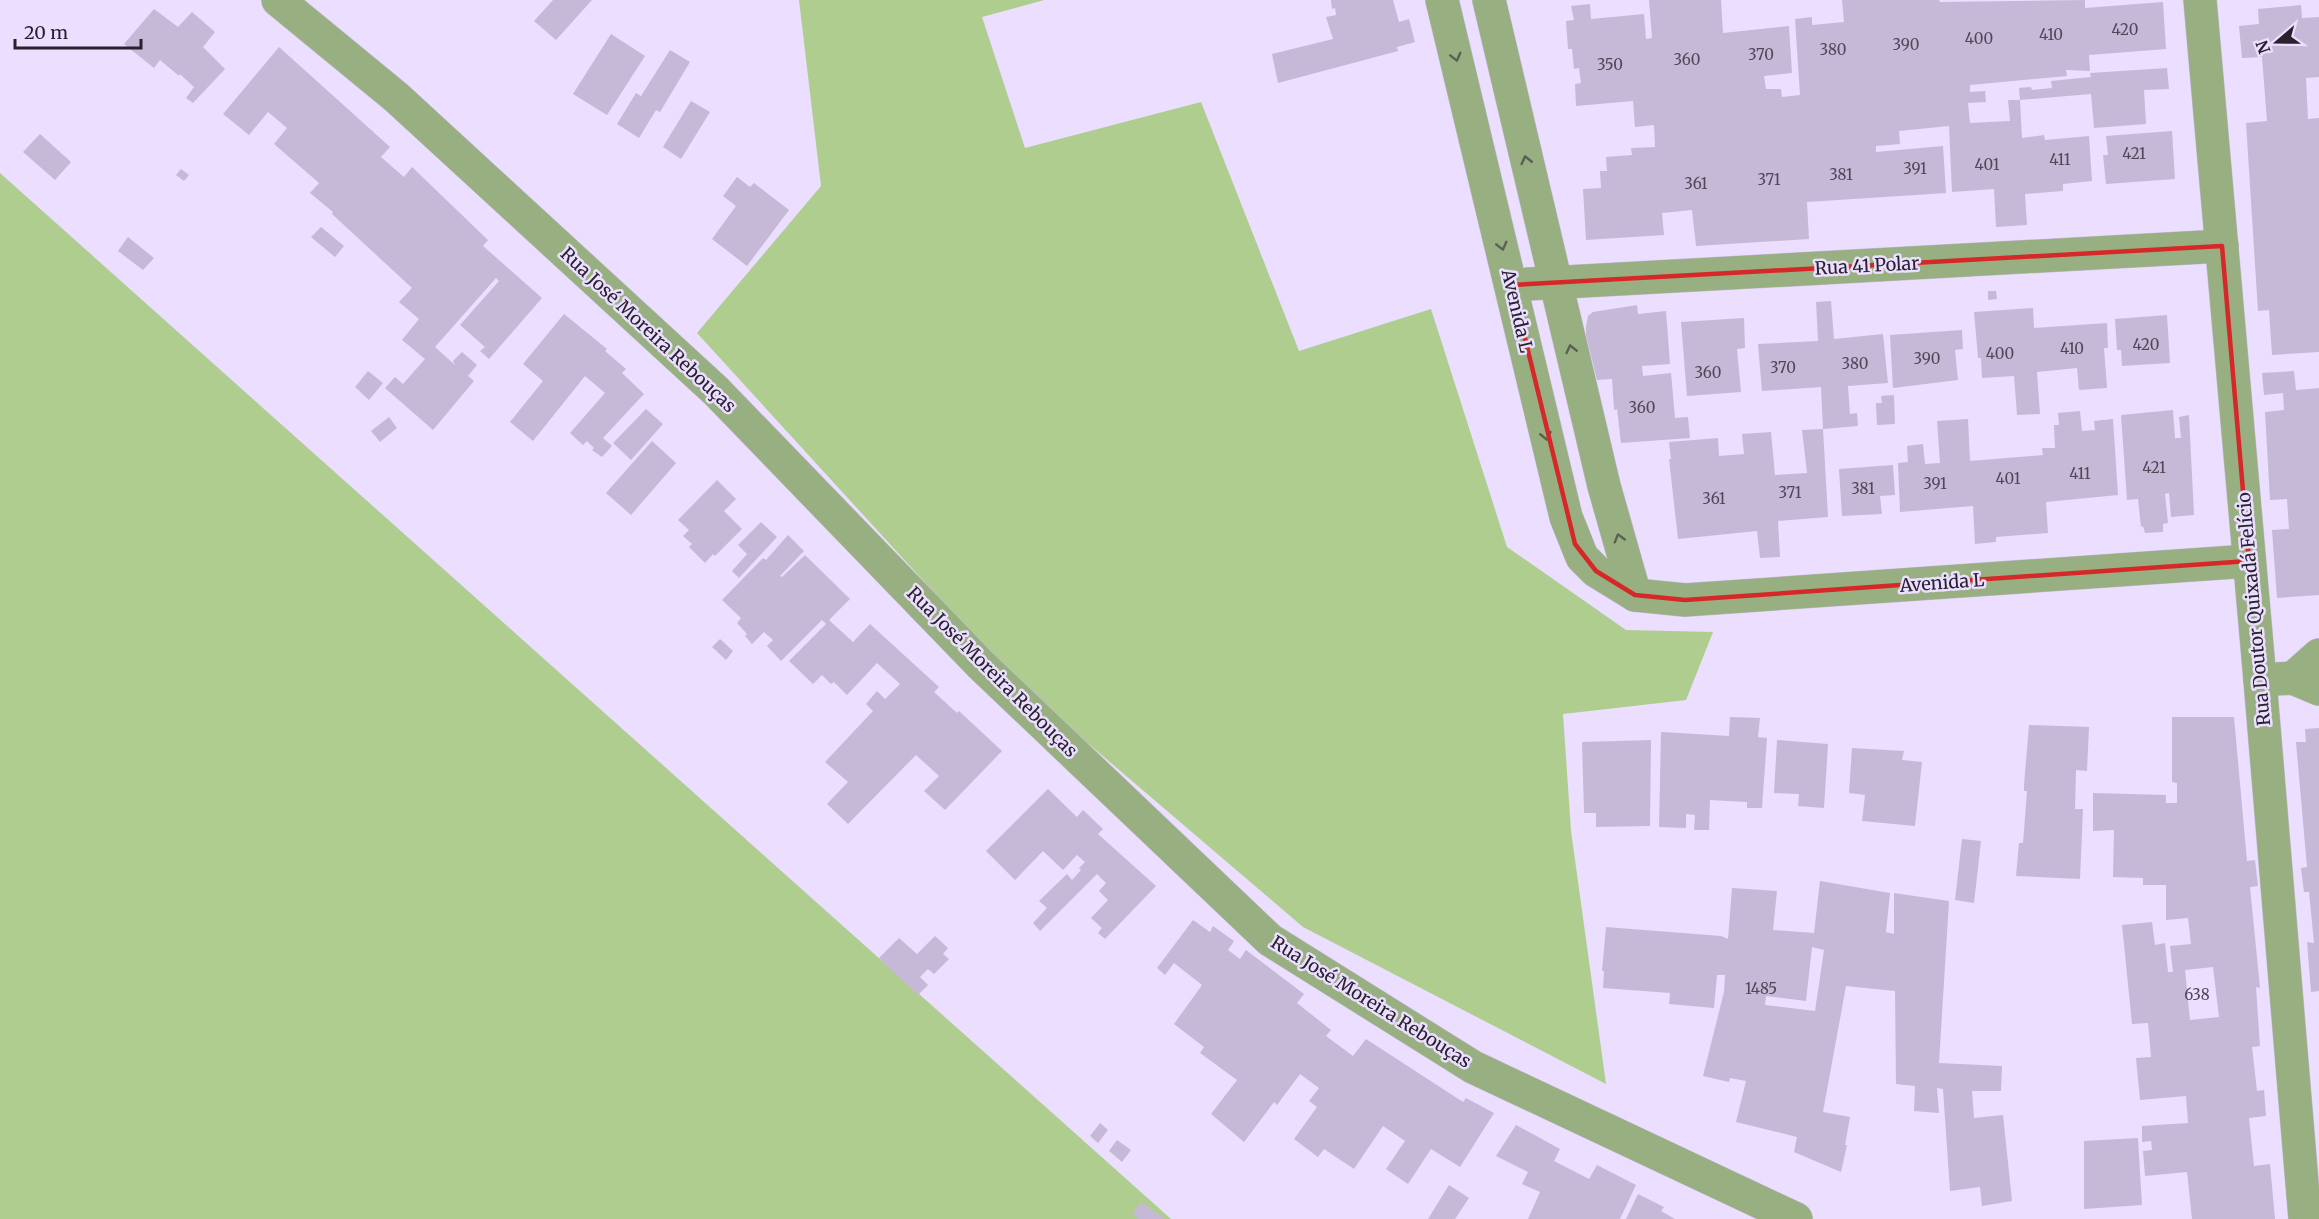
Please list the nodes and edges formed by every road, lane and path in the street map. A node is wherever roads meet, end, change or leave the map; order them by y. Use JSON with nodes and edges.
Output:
{"nodes":[{"id":1,"x":278,"y":0,"type":"edge"},
{"id":2,"x":1442,"y":0,"type":"edge"},
{"id":3,"x":1489,"y":0,"type":"edge"},
{"id":4,"x":2200,"y":0,"type":"edge"},
{"id":5,"x":2222,"y":246,"type":"junction"},
{"id":6,"x":1556,"y":284,"type":"junction"},
{"id":7,"x":1512,"y":285,"type":"junction"},
{"id":8,"x":2249,"y":561,"type":"junction"},
{"id":9,"x":1635,"y":595,"type":"junction"},
{"id":10,"x":2319,"y":655,"type":"edge"},
{"id":11,"x":2260,"y":680,"type":"junction"},
{"id":12,"x":2306,"y":684,"type":"edge"},
{"id":13,"x":1796,"y":1219,"type":"edge"},
{"id":14,"x":2305,"y":1219,"type":"edge"}],
"edges":[{"from":1,"to":13,"type":"street","name":"Rua José Moreira Rebouças"},
{"from":2,"to":7,"type":"street","name":"Avenida L","one_way":true},
{"from":6,"to":3,"type":"street","one_way":true},
{"from":4,"to":5,"type":"street","name":"Rua Doutor Quixadá Felício"},
{"from":5,"to":6,"type":"street","name":"Rua 41 Polar"},
{"from":5,"to":8,"type":"street","name":"Rua Doutor Quixadá Felício"},
{"from":6,"to":7,"type":"street","name":"Rua 41 Polar"},
{"from":9,"to":6,"type":"street","one_way":true},
{"from":7,"to":9,"type":"street","name":"Avenida L","one_way":true},
{"from":8,"to":9,"type":"street","name":"Avenida L"},
{"from":8,"to":11,"type":"street","name":"Rua Doutor Quixadá Felício"},
{"from":10,"to":12,"type":"street"},
{"from":11,"to":12,"type":"street"},
{"from":11,"to":14,"type":"street","name":"Rua Doutor Quixadá Felício"}]}
